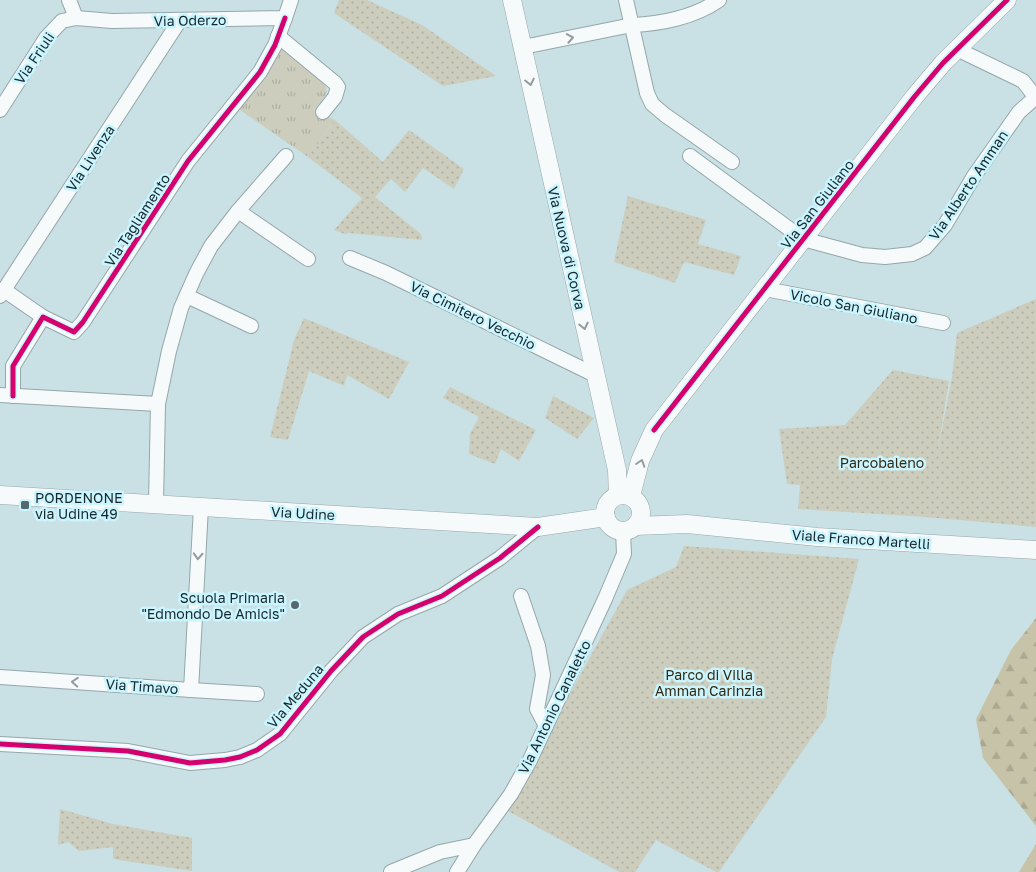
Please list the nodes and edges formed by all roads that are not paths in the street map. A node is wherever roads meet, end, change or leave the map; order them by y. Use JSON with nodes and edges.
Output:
{"nodes":[{"id":1,"x":70,"y":0,"type":"edge"},
{"id":2,"x":291,"y":0,"type":"edge"},
{"id":3,"x":512,"y":0,"type":"edge"},
{"id":4,"x":626,"y":0,"type":"edge"},
{"id":5,"x":719,"y":0,"type":"edge"},
{"id":6,"x":1007,"y":0,"type":"edge"},
{"id":7,"x":76,"y":18,"type":"junction"},
{"id":8,"x":284,"y":18,"type":"junction"},
{"id":9,"x":180,"y":20,"type":"junction"},
{"id":10,"x":632,"y":25,"type":"junction"},
{"id":11,"x":278,"y":36,"type":"junction"},
{"id":12,"x":959,"y":46,"type":"junction"},
{"id":13,"x":523,"y":47,"type":"junction"},
{"id":14,"x":1036,"y":98,"type":"edge"},
{"id":15,"x":0,"y":110,"type":"edge"},
{"id":16,"x":323,"y":112,"type":"dead end"},
{"id":17,"x":286,"y":156,"type":"dead end"},
{"id":18,"x":690,"y":156,"type":"dead end"},
{"id":19,"x":732,"y":162,"type":"dead end"},
{"id":20,"x":238,"y":211,"type":"junction"},
{"id":21,"x":803,"y":239,"type":"junction"},
{"id":22,"x":350,"y":258,"type":"dead end"},
{"id":23,"x":308,"y":259,"type":"dead end"},
{"id":24,"x":765,"y":288,"type":"junction"},
{"id":25,"x":2,"y":293,"type":"edge"},
{"id":26,"x":186,"y":296,"type":"junction"},
{"id":27,"x":42,"y":317,"type":"junction"},
{"id":28,"x":943,"y":323,"type":"dead end"},
{"id":29,"x":251,"y":326,"type":"dead end"},
{"id":30,"x":595,"y":375,"type":"junction"},
{"id":31,"x":7,"y":396,"type":"edge"},
{"id":32,"x":158,"y":404,"type":"junction"},
{"id":33,"x":0,"y":495,"type":"edge"},
{"id":34,"x":625,"y":496,"type":"junction"},
{"id":35,"x":156,"y":504,"type":"junction"},
{"id":36,"x":201,"y":507,"type":"junction"},
{"id":37,"x":606,"y":517,"type":"junction"},
{"id":38,"x":633,"y":523,"type":"junction"},
{"id":39,"x":538,"y":527,"type":"junction"},
{"id":40,"x":1036,"y":550,"type":"edge"},
{"id":41,"x":521,"y":596,"type":"dead end"},
{"id":42,"x":0,"y":677,"type":"edge"},
{"id":43,"x":191,"y":690,"type":"junction"},
{"id":44,"x":256,"y":694,"type":"dead end"},
{"id":45,"x":546,"y":726,"type":"junction"},
{"id":46,"x":0,"y":744,"type":"edge"},
{"id":47,"x":474,"y":845,"type":"junction"},
{"id":48,"x":391,"y":872,"type":"edge"},
{"id":49,"x":457,"y":872,"type":"edge"}],
"edges":[{"from":1,"to":7,"type":"street"},
{"from":2,"to":8,"type":"street"},
{"from":3,"to":13,"type":"main road","name":"Via Nuova di Corva"},
{"from":4,"to":10,"type":"street"},
{"from":5,"to":10,"type":"street"},
{"from":6,"to":12,"type":"main road","name":"Via San Giuliano"},
{"from":7,"to":9,"type":"street","name":"Via Oderzo"},
{"from":7,"to":15,"type":"street","name":"Via Friuli"},
{"from":8,"to":9,"type":"street","name":"Via Oderzo"},
{"from":8,"to":11,"type":"street","name":"Via Tagliamento"},
{"from":9,"to":25,"type":"street","name":"Via Livenza"},
{"from":13,"to":10,"type":"street","one_way":true},
{"from":10,"to":19,"type":"street"},
{"from":11,"to":16,"type":"street"},
{"from":11,"to":27,"type":"street","name":"Via Tagliamento"},
{"from":12,"to":14,"type":"street","name":"Via Alberto Amman"},
{"from":12,"to":21,"type":"main road","name":"Via San Giuliano"},
{"from":13,"to":30,"type":"main road","name":"Via Nuova di Corva","one_way":true},
{"from":14,"to":21,"type":"street","name":"Via Alberto Amman"},
{"from":17,"to":20,"type":"street"},
{"from":18,"to":21,"type":"street"},
{"from":20,"to":23,"type":"street"},
{"from":20,"to":26,"type":"street"},
{"from":21,"to":24,"type":"main road","name":"Via San Giuliano"},
{"from":22,"to":30,"type":"street","name":"Via Cimitero Vecchio"},
{"from":24,"to":28,"type":"street","name":"Vicolo San Giuliano"},
{"from":34,"to":24,"type":"main road","name":"Via San Giuliano","one_way":true},
{"from":25,"to":27,"type":"street"},
{"from":26,"to":29,"type":"street"},
{"from":26,"to":32,"type":"street"},
{"from":27,"to":31,"type":"street"},
{"from":30,"to":34,"type":"main road","name":"Via Nuova di Corva"},
{"from":31,"to":32,"type":"street"},
{"from":32,"to":35,"type":"street"},
{"from":33,"to":35,"type":"main road","name":"Via Udine"},
{"from":34,"to":37,"type":"main road"},
{"from":34,"to":38,"type":"main road"},
{"from":35,"to":36,"type":"main road","name":"Via Udine"},
{"from":36,"to":39,"type":"main road","name":"Via Udine"},
{"from":36,"to":43,"type":"street","name":"Via Timavo","one_way":true},
{"from":37,"to":38,"type":"main road"},
{"from":37,"to":39,"type":"main road","name":"Via Udine"},
{"from":38,"to":40,"type":"main road","name":"Viale Franco Martelli"},
{"from":38,"to":45,"type":"street","name":"Via Antonio Canaletto"},
{"from":39,"to":46,"type":"street","name":"Via Meduna"},
{"from":41,"to":45,"type":"street"},
{"from":43,"to":42,"type":"street","name":"Via Timavo","one_way":true},
{"from":43,"to":44,"type":"street"},
{"from":45,"to":47,"type":"street","name":"Via Antonio Canaletto"},
{"from":47,"to":48,"type":"street"},
{"from":47,"to":49,"type":"street","name":"Via Antonio Canaletto"}]}
